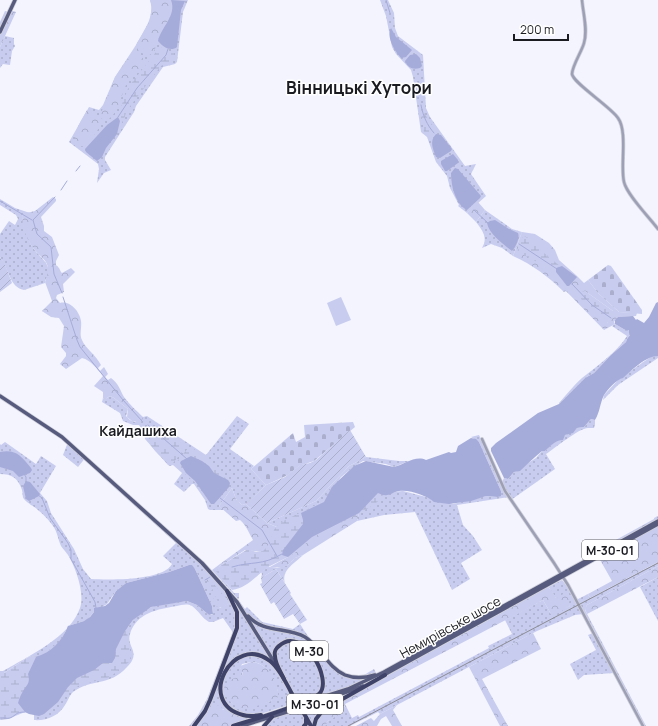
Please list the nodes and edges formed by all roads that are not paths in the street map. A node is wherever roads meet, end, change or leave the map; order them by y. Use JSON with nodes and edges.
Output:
{"nodes":[{"id":1,"x":16,"y":0,"type":"edge"},
{"id":2,"x":582,"y":0,"type":"edge"},
{"id":3,"x":0,"y":32,"type":"edge"},
{"id":4,"x":658,"y":228,"type":"edge"},
{"id":5,"x":0,"y":396,"type":"edge"},
{"id":6,"x":482,"y":439,"type":"dead end"},
{"id":7,"x":658,"y":521,"type":"edge"},
{"id":8,"x":658,"y":524,"type":"edge"},
{"id":9,"x":562,"y":575,"type":"junction"},
{"id":10,"x":227,"y":591,"type":"junction"},
{"id":11,"x":237,"y":602,"type":"junction"},
{"id":12,"x":384,"y":673,"type":"junction"},
{"id":13,"x":284,"y":679,"type":"junction"},
{"id":14,"x":299,"y":704,"type":"junction"},
{"id":15,"x":270,"y":716,"type":"junction"},
{"id":16,"x":306,"y":718,"type":"junction"},
{"id":17,"x":194,"y":726,"type":"edge"},
{"id":18,"x":233,"y":726,"type":"edge"},
{"id":19,"x":242,"y":726,"type":"edge"},
{"id":20,"x":264,"y":726,"type":"edge"},
{"id":21,"x":304,"y":726,"type":"edge"},
{"id":22,"x":311,"y":726,"type":"edge"},
{"id":23,"x":314,"y":726,"type":"edge"},
{"id":24,"x":643,"y":726,"type":"edge"}],
"edges":[{"from":1,"to":3,"type":"main road"},
{"from":2,"to":4,"type":"street"},
{"from":5,"to":10,"type":"main road"},
{"from":6,"to":9,"type":"street"},
{"from":7,"to":9,"type":"main road","name":"Немирівське шосе","number":"М-30-01"},
{"from":8,"to":9,"type":"main road","name":"Немирівське шосе","number":"М-30-01"},
{"from":9,"to":12,"type":"main road","name":"Немирівське шосе","number":"М-30-01"},
{"from":9,"to":24,"type":"street"},
{"from":10,"to":11,"type":"main road"},
{"from":10,"to":17,"type":"highway"},
{"from":11,"to":12,"type":"main road"},
{"from":11,"to":13,"type":"main road"},
{"from":12,"to":14,"type":"main road","name":"Немирівське шосе","number":"М-30-01"},
{"from":12,"to":15,"type":"main road","name":"Немирівське шосе","number":"М-30-01"},
{"from":12,"to":23,"type":"highway"},
{"from":13,"to":14,"type":"highway","number":"М-30"},
{"from":13,"to":15,"type":"highway"},
{"from":13,"to":16,"type":"highway","number":"М-30","bridge":true},
{"from":14,"to":15,"type":"highway","number":"М-30"},
{"from":15,"to":18,"type":"highway","number":"М-30"},
{"from":15,"to":19,"type":"main road","name":"Немирівське шосе","number":"М-30-01"},
{"from":15,"to":20,"type":"highway"},
{"from":16,"to":21,"type":"highway"},
{"from":16,"to":22,"type":"highway","number":"М-30"}]}
